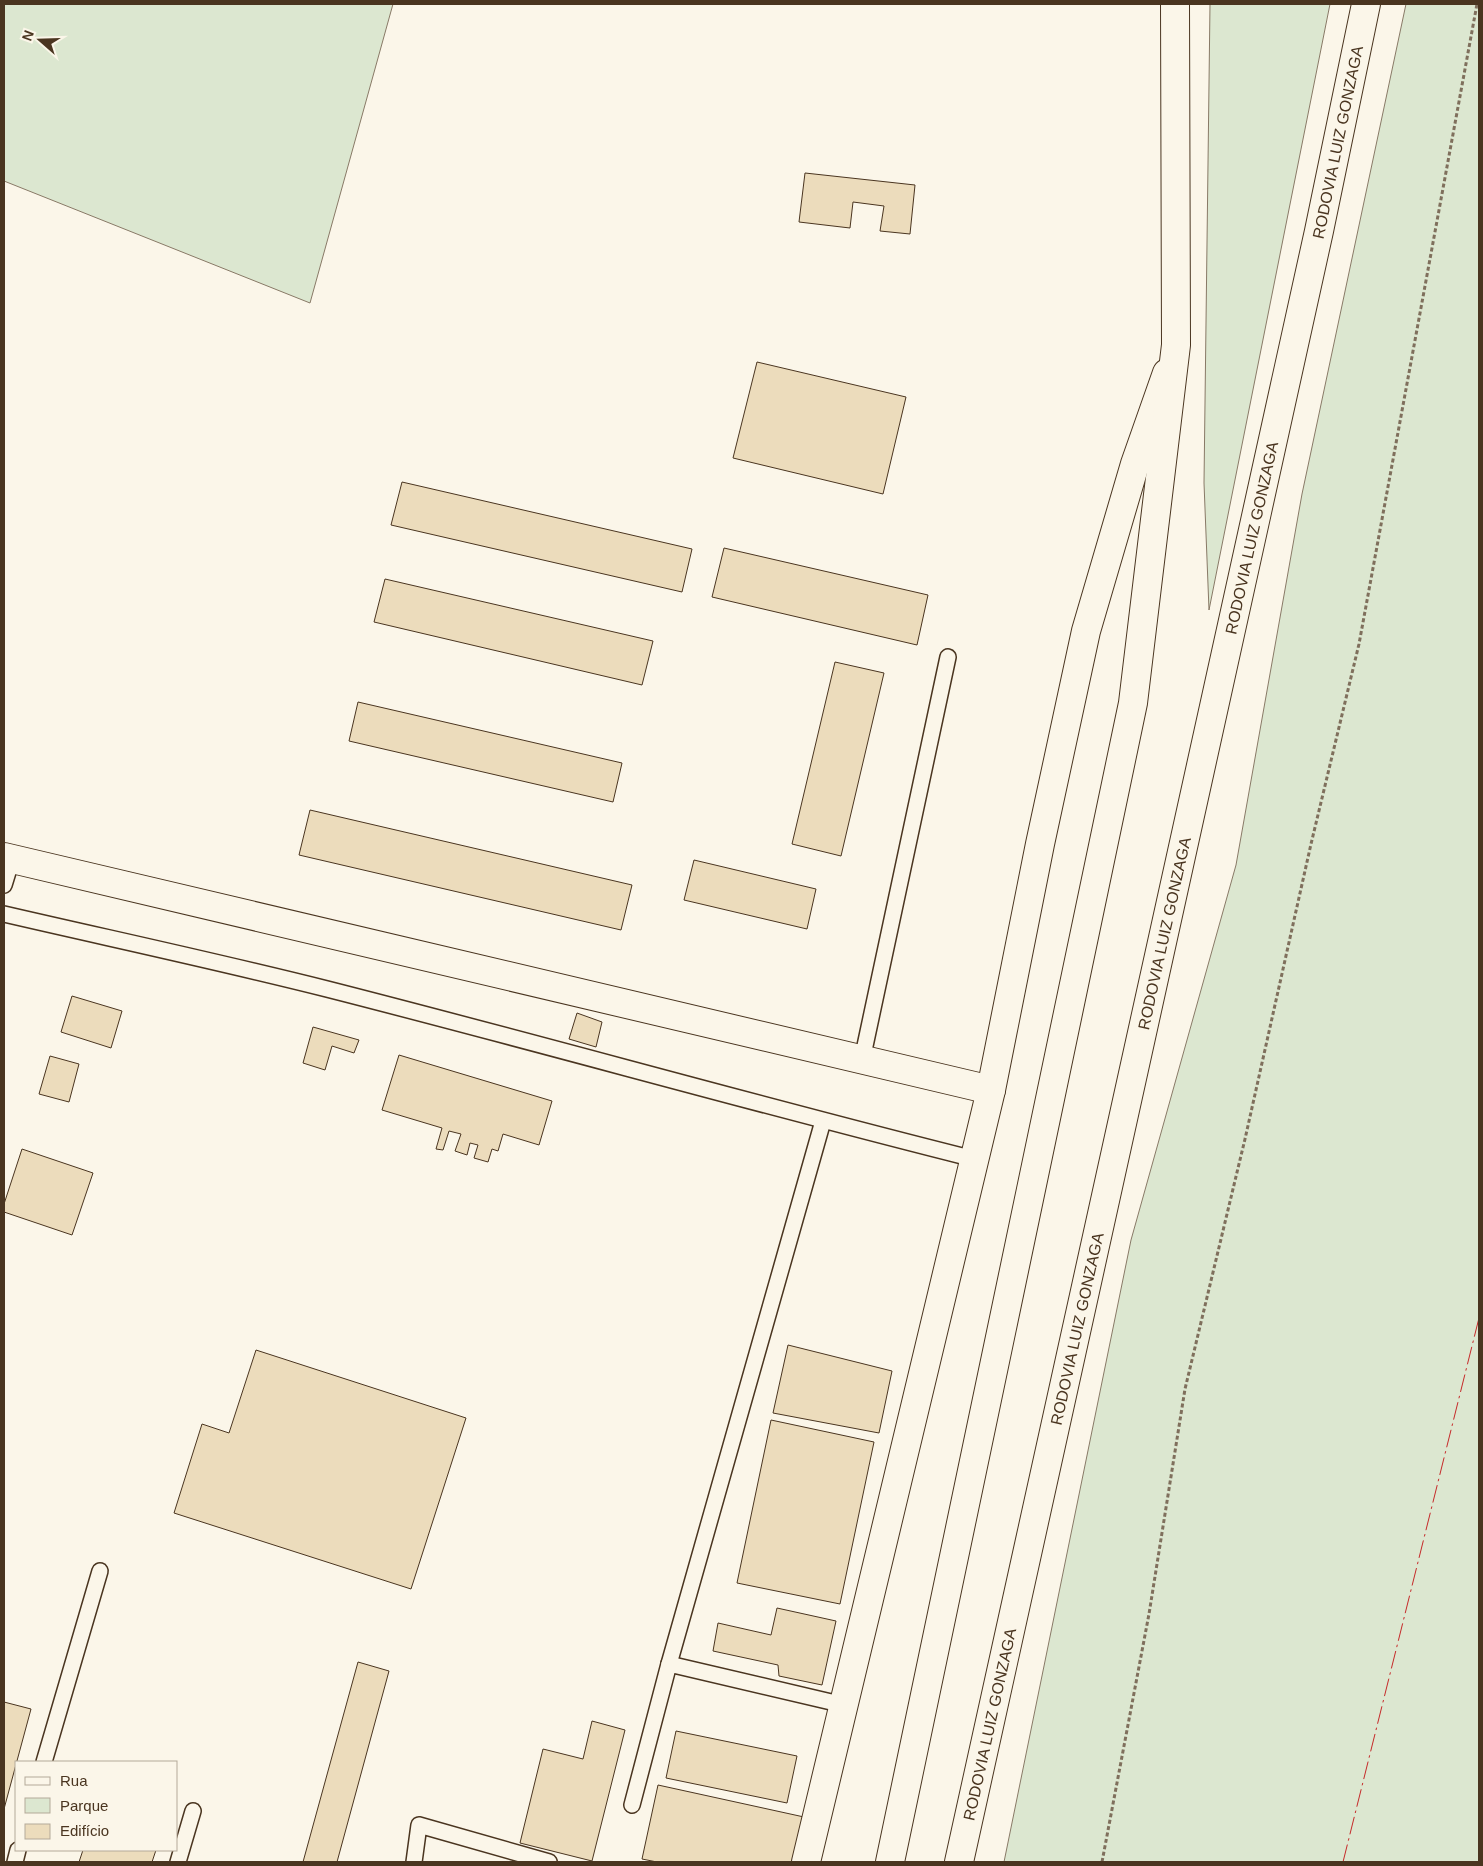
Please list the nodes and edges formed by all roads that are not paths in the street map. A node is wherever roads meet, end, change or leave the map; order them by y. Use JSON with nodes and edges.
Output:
{"nodes":[{"id":1,"x":1175,"y":4,"type":"edge"},
{"id":2,"x":1366,"y":4,"type":"edge"},
{"id":3,"x":1176,"y":345,"type":"junction"},
{"id":4,"x":948,"y":656,"type":"dead end"},
{"id":5,"x":8,"y":858,"type":"edge"},
{"id":6,"x":4,"y":885,"type":"edge"},
{"id":7,"x":4,"y":914,"type":"edge"},
{"id":8,"x":862,"y":1060,"type":"junction"},
{"id":9,"x":991,"y":1090,"type":"junction"},
{"id":10,"x":824,"y":1121,"type":"junction"},
{"id":11,"x":974,"y":1159,"type":"junction"},
{"id":12,"x":100,"y":1571,"type":"dead end"},
{"id":13,"x":669,"y":1664,"type":"junction"},
{"id":14,"x":844,"y":1705,"type":"junction"},
{"id":15,"x":44,"y":1761,"type":"edge"},
{"id":16,"x":632,"y":1805,"type":"dead end"},
{"id":17,"x":193,"y":1811,"type":"dead end"},
{"id":18,"x":178,"y":1862,"type":"edge"},
{"id":19,"x":414,"y":1862,"type":"edge"},
{"id":20,"x":550,"y":1862,"type":"edge"},
{"id":21,"x":806,"y":1862,"type":"edge"},
{"id":22,"x":890,"y":1862,"type":"edge"},
{"id":23,"x":959,"y":1862,"type":"edge"}],
"edges":[{"from":1,"to":3,"type":"main road"},
{"from":2,"to":23,"type":"main road","name":"RODOVIA LUIZ GONZAGA"},
{"from":3,"to":9,"type":"main road"},
{"from":3,"to":22,"type":"main road"},
{"from":4,"to":8,"type":"lane"},
{"from":5,"to":6,"type":"lane"},
{"from":5,"to":8,"type":"main road"},
{"from":7,"to":10,"type":"lane"},
{"from":8,"to":9,"type":"main road"},
{"from":9,"to":11,"type":"main road"},
{"from":10,"to":11,"type":"lane"},
{"from":10,"to":13,"type":"lane"},
{"from":11,"to":14,"type":"main road"},
{"from":12,"to":15,"type":"lane"},
{"from":13,"to":14,"type":"lane"},
{"from":13,"to":16,"type":"lane"},
{"from":14,"to":21,"type":"main road"},
{"from":17,"to":18,"type":"lane"},
{"from":19,"to":20,"type":"lane"}]}
